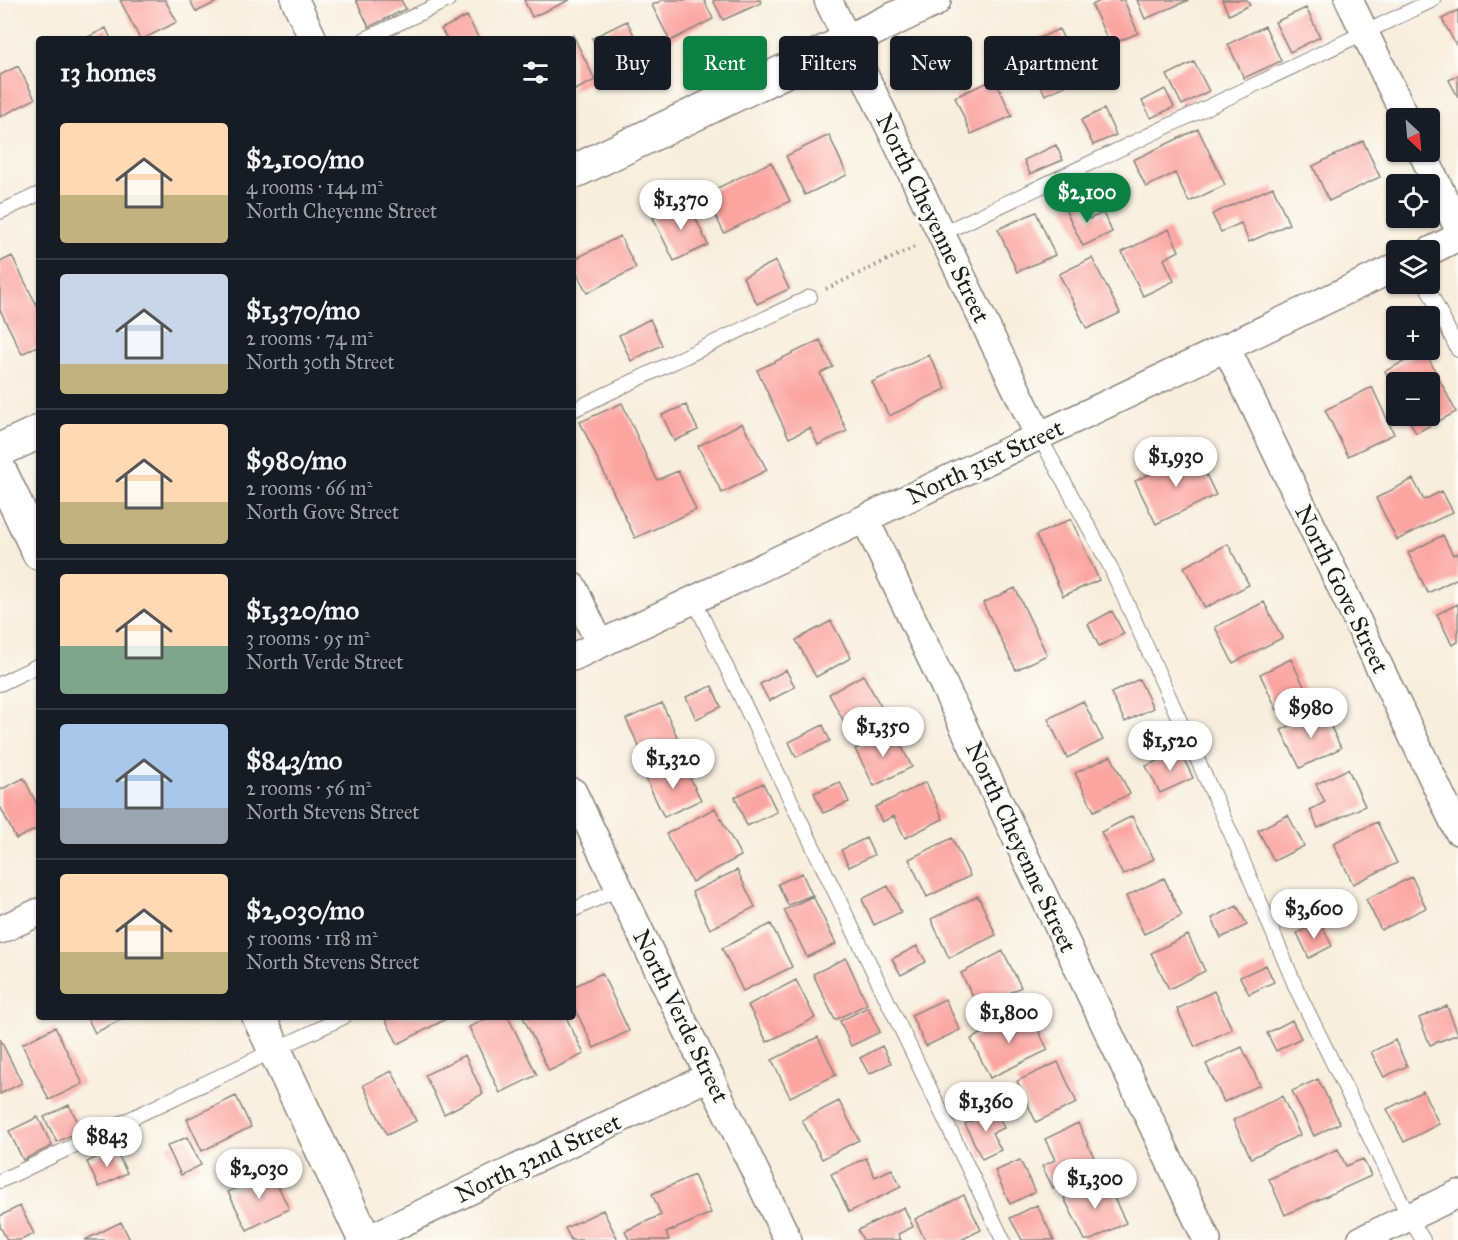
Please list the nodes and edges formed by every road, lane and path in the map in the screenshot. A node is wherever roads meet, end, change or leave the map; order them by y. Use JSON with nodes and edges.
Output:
{"nodes":[{"id":1,"x":295,"y":0,"type":"edge"},
{"id":2,"x":448,"y":0,"type":"edge"},
{"id":3,"x":828,"y":0,"type":"edge"},
{"id":4,"x":934,"y":0,"type":"edge"},
{"id":5,"x":1349,"y":0,"type":"edge"},
{"id":6,"x":1433,"y":0,"type":"edge"},
{"id":7,"x":1365,"y":32,"type":"junction"},
{"id":8,"x":313,"y":36,"type":"edge"},
{"id":9,"x":371,"y":36,"type":"edge"},
{"id":10,"x":846,"y":36,"type":"edge"},
{"id":11,"x":858,"y":36,"type":"edge"},
{"id":12,"x":779,"y":74,"type":"edge"},
{"id":13,"x":872,"y":90,"type":"edge"},
{"id":14,"x":1401,"y":108,"type":"edge"},
{"id":15,"x":1427,"y":162,"type":"edge"},
{"id":16,"x":576,"y":171,"type":"edge"},
{"id":17,"x":36,"y":195,"type":"edge"},
{"id":18,"x":0,"y":212,"type":"edge"},
{"id":19,"x":1458,"y":228,"type":"edge"},
{"id":20,"x":941,"y":234,"type":"junction"},
{"id":21,"x":1458,"y":237,"type":"edge"},
{"id":22,"x":1440,"y":246,"type":"edge"},
{"id":23,"x":1386,"y":272,"type":"edge"},
{"id":24,"x":1431,"y":294,"type":"edge"},
{"id":25,"x":810,"y":297,"type":"joint"},
{"id":26,"x":1226,"y":348,"type":"junction"},
{"id":27,"x":1458,"y":350,"type":"edge"},
{"id":28,"x":576,"y":409,"type":"edge"},
{"id":29,"x":36,"y":433,"type":"edge"},
{"id":30,"x":1039,"y":436,"type":"junction"},
{"id":31,"x":0,"y":450,"type":"edge"},
{"id":32,"x":0,"y":471,"type":"edge"},
{"id":33,"x":865,"y":519,"type":"junction"},
{"id":34,"x":36,"y":547,"type":"edge"},
{"id":35,"x":576,"y":593,"type":"edge"},
{"id":36,"x":694,"y":600,"type":"junction"},
{"id":37,"x":600,"y":644,"type":"junction"},
{"id":38,"x":576,"y":656,"type":"edge"},
{"id":39,"x":36,"y":666,"type":"edge"},
{"id":40,"x":0,"y":684,"type":"edge"},
{"id":41,"x":576,"y":798,"type":"edge"},
{"id":42,"x":1458,"y":831,"type":"edge"},
{"id":43,"x":620,"y":888,"type":"junction"},
{"id":44,"x":576,"y":909,"type":"edge"},
{"id":45,"x":36,"y":913,"type":"edge"},
{"id":46,"x":0,"y":930,"type":"edge"},
{"id":47,"x":260,"y":1020,"type":"edge"},
{"id":48,"x":338,"y":1020,"type":"edge"},
{"id":49,"x":275,"y":1049,"type":"junction"},
{"id":50,"x":710,"y":1076,"type":"junction"},
{"id":51,"x":0,"y":1181,"type":"edge"},
{"id":52,"x":1458,"y":1194,"type":"edge"},
{"id":53,"x":1409,"y":1217,"type":"junction"},
{"id":54,"x":366,"y":1240,"type":"edge"},
{"id":55,"x":788,"y":1240,"type":"edge"},
{"id":56,"x":1003,"y":1240,"type":"edge"},
{"id":57,"x":1207,"y":1240,"type":"edge"},
{"id":58,"x":1360,"y":1240,"type":"edge"},
{"id":59,"x":1423,"y":1240,"type":"edge"}],
"edges":[{"from":1,"to":8,"type":"street"},
{"from":2,"to":9,"type":"lane"},
{"from":3,"to":10,"type":"street","name":"North Cheyenne Street"},
{"from":4,"to":11,"type":"main road"},
{"from":5,"to":7,"type":"street"},
{"from":6,"to":7,"type":"lane"},
{"from":7,"to":14,"type":"street"},
{"from":7,"to":20,"type":"lane"},
{"from":12,"to":16,"type":"main road"},
{"from":13,"to":20,"type":"street","name":"North Cheyenne Street"},
{"from":15,"to":19,"type":"street"},
{"from":17,"to":18,"type":"lane"},
{"from":20,"to":25,"type":"path"},
{"from":20,"to":30,"type":"street","name":"North Cheyenne Street"},
{"from":21,"to":22,"type":"street"},
{"from":23,"to":26,"type":"street","name":"North 31st Street"},
{"from":24,"to":27,"type":"lane"},
{"from":25,"to":28,"type":"lane"},
{"from":26,"to":30,"type":"street","name":"North 31st Street"},
{"from":26,"to":42,"type":"street","name":"North Gove Street"},
{"from":29,"to":31,"type":"main road"},
{"from":30,"to":33,"type":"street","name":"North 31st Street"},
{"from":30,"to":53,"type":"lane"},
{"from":32,"to":34,"type":"main road"},
{"from":33,"to":36,"type":"street","name":"North 31st Street"},
{"from":33,"to":57,"type":"street","name":"North Cheyenne Street"},
{"from":35,"to":37,"type":"street"},
{"from":36,"to":37,"type":"street","name":"North 31st Street"},
{"from":36,"to":56,"type":"lane"},
{"from":37,"to":38,"type":"street","name":"North 31st Street"},
{"from":39,"to":40,"type":"lane"},
{"from":41,"to":43,"type":"street","name":"North Verde Street"},
{"from":43,"to":44,"type":"lane"},
{"from":43,"to":50,"type":"street","name":"North Verde Street"},
{"from":45,"to":46,"type":"street"},
{"from":47,"to":49,"type":"main road"},
{"from":48,"to":49,"type":"lane"},
{"from":49,"to":51,"type":"lane"},
{"from":49,"to":54,"type":"main road"},
{"from":50,"to":54,"type":"street","name":"North 32nd Street"},
{"from":50,"to":55,"type":"street","name":"North Verde Street"},
{"from":52,"to":53,"type":"street"},
{"from":53,"to":58,"type":"street"},
{"from":53,"to":59,"type":"lane"}]}
